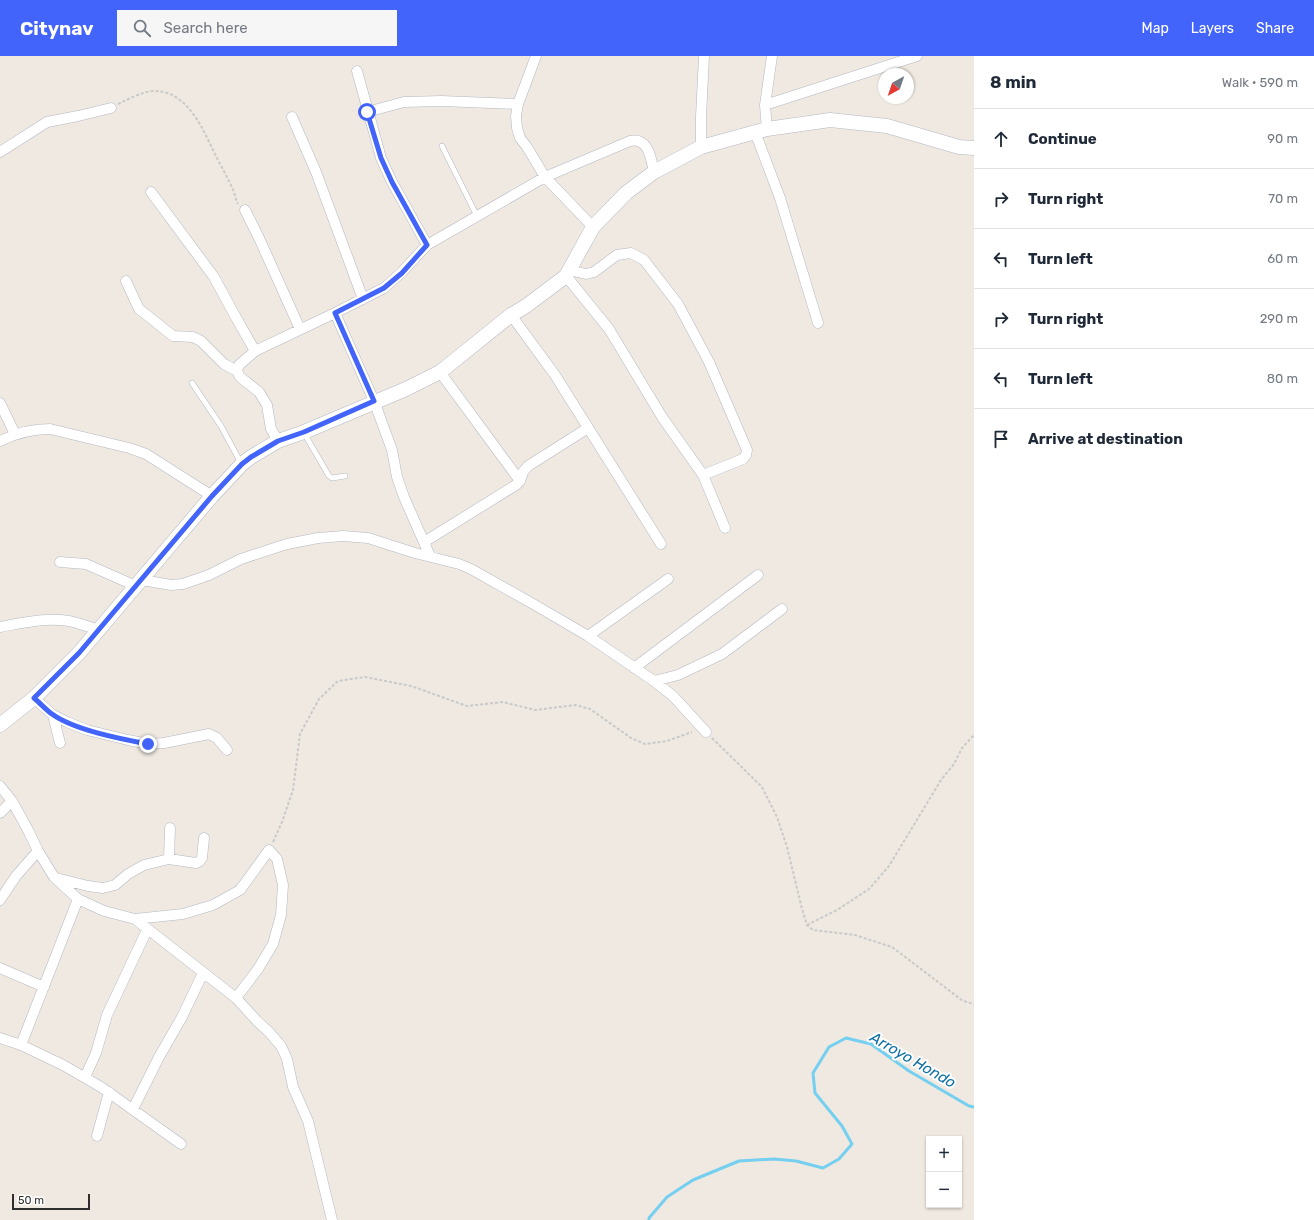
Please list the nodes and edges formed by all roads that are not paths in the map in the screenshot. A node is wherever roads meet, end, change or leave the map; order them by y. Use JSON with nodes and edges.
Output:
{"nodes":[{"id":1,"x":536,"y":56,"type":"edge"},
{"id":2,"x":704,"y":56,"type":"edge"},
{"id":3,"x":772,"y":56,"type":"edge"},
{"id":4,"x":917,"y":56,"type":"edge"},
{"id":5,"x":356,"y":71,"type":"dead end"},
{"id":6,"x":518,"y":104,"type":"junction"},
{"id":7,"x":765,"y":105,"type":"junction"},
{"id":8,"x":111,"y":108,"type":"road end"},
{"id":9,"x":367,"y":112,"type":"junction"},
{"id":10,"x":292,"y":117,"type":"dead end"},
{"id":11,"x":761,"y":131,"type":"junction"},
{"id":12,"x":442,"y":146,"type":"dead end"},
{"id":13,"x":701,"y":147,"type":"junction"},
{"id":14,"x":974,"y":148,"type":"edge"},
{"id":15,"x":0,"y":152,"type":"edge"},
{"id":16,"x":654,"y":172,"type":"junction"},
{"id":17,"x":545,"y":178,"type":"junction"},
{"id":18,"x":151,"y":192,"type":"dead end"},
{"id":19,"x":245,"y":210,"type":"road end"},
{"id":20,"x":477,"y":216,"type":"junction"},
{"id":21,"x":593,"y":227,"type":"junction"},
{"id":22,"x":427,"y":245,"type":"junction"},
{"id":23,"x":567,"y":273,"type":"junction"},
{"id":24,"x":126,"y":281,"type":"dead end"},
{"id":25,"x":363,"y":299,"type":"junction"},
{"id":26,"x":335,"y":313,"type":"junction"},
{"id":27,"x":511,"y":315,"type":"junction"},
{"id":28,"x":818,"y":323,"type":"dead end"},
{"id":29,"x":300,"y":329,"type":"junction"},
{"id":30,"x":256,"y":351,"type":"junction"},
{"id":31,"x":237,"y":371,"type":"junction"},
{"id":32,"x":440,"y":372,"type":"junction"},
{"id":33,"x":192,"y":383,"type":"dead end"},
{"id":34,"x":374,"y":401,"type":"junction"},
{"id":35,"x":0,"y":403,"type":"edge"},
{"id":36,"x":588,"y":428,"type":"junction"},
{"id":37,"x":304,"y":432,"type":"junction"},
{"id":38,"x":15,"y":434,"type":"junction"},
{"id":39,"x":0,"y":441,"type":"edge"},
{"id":40,"x":278,"y":441,"type":"junction"},
{"id":41,"x":242,"y":464,"type":"junction"},
{"id":42,"x":703,"y":475,"type":"junction"},
{"id":43,"x":345,"y":476,"type":"dead end"},
{"id":44,"x":520,"y":481,"type":"junction"},
{"id":45,"x":212,"y":496,"type":"junction"},
{"id":46,"x":725,"y":528,"type":"dead end"},
{"id":47,"x":424,"y":542,"type":"junction"},
{"id":48,"x":661,"y":544,"type":"dead end"},
{"id":49,"x":430,"y":556,"type":"junction"},
{"id":50,"x":60,"y":562,"type":"dead end"},
{"id":51,"x":758,"y":575,"type":"dead end"},
{"id":52,"x":668,"y":579,"type":"dead end"},
{"id":53,"x":139,"y":583,"type":"junction"},
{"id":54,"x":782,"y":609,"type":"dead end"},
{"id":55,"x":0,"y":627,"type":"edge"},
{"id":56,"x":99,"y":630,"type":"junction"},
{"id":57,"x":588,"y":636,"type":"junction"},
{"id":58,"x":634,"y":668,"type":"junction"},
{"id":59,"x":654,"y":681,"type":"junction"},
{"id":60,"x":34,"y":698,"type":"junction"},
{"id":61,"x":53,"y":715,"type":"junction"},
{"id":62,"x":0,"y":725,"type":"edge"},
{"id":63,"x":706,"y":732,"type":"road end"},
{"id":64,"x":60,"y":743,"type":"dead end"},
{"id":65,"x":227,"y":750,"type":"dead end"},
{"id":66,"x":0,"y":786,"type":"edge"},
{"id":67,"x":12,"y":801,"type":"junction"},
{"id":68,"x":0,"y":813,"type":"edge"},
{"id":69,"x":170,"y":828,"type":"dead end"},
{"id":70,"x":204,"y":838,"type":"dead end"},
{"id":71,"x":38,"y":851,"type":"junction"},
{"id":72,"x":170,"y":859,"type":"junction"},
{"id":73,"x":54,"y":878,"type":"junction"},
{"id":74,"x":78,"y":899,"type":"junction"},
{"id":75,"x":0,"y":900,"type":"edge"},
{"id":76,"x":135,"y":920,"type":"junction"},
{"id":77,"x":147,"y":930,"type":"junction"},
{"id":78,"x":0,"y":968,"type":"edge"},
{"id":79,"x":203,"y":973,"type":"junction"},
{"id":80,"x":44,"y":988,"type":"junction"},
{"id":81,"x":236,"y":998,"type":"junction"},
{"id":82,"x":0,"y":1038,"type":"edge"},
{"id":83,"x":21,"y":1045,"type":"junction"},
{"id":84,"x":84,"y":1077,"type":"junction"},
{"id":85,"x":109,"y":1092,"type":"junction"},
{"id":86,"x":133,"y":1109,"type":"junction"},
{"id":87,"x":97,"y":1136,"type":"dead end"},
{"id":88,"x":181,"y":1144,"type":"dead end"},
{"id":89,"x":332,"y":1220,"type":"edge"}],
"edges":[{"from":1,"to":6,"type":"street"},
{"from":2,"to":13,"type":"street"},
{"from":3,"to":7,"type":"street"},
{"from":4,"to":7,"type":"street"},
{"from":5,"to":9,"type":"street"},
{"from":6,"to":9,"type":"street"},
{"from":6,"to":17,"type":"street"},
{"from":7,"to":11,"type":"street"},
{"from":8,"to":15,"type":"street"},
{"from":9,"to":22,"type":"street"},
{"from":10,"to":25,"type":"street"},
{"from":11,"to":13,"type":"street"},
{"from":11,"to":14,"type":"street"},
{"from":11,"to":28,"type":"street"},
{"from":12,"to":20,"type":"lane"},
{"from":13,"to":16,"type":"street"},
{"from":16,"to":17,"type":"street"},
{"from":16,"to":21,"type":"street"},
{"from":17,"to":20,"type":"street"},
{"from":17,"to":21,"type":"street"},
{"from":18,"to":30,"type":"street"},
{"from":19,"to":29,"type":"street"},
{"from":20,"to":22,"type":"street"},
{"from":21,"to":23,"type":"street"},
{"from":22,"to":25,"type":"street"},
{"from":23,"to":27,"type":"street"},
{"from":23,"to":42,"type":"street"},
{"from":23,"to":42,"type":"street"},
{"from":24,"to":31,"type":"street"},
{"from":25,"to":26,"type":"street"},
{"from":26,"to":29,"type":"street"},
{"from":26,"to":34,"type":"street"},
{"from":27,"to":32,"type":"street"},
{"from":27,"to":36,"type":"street"},
{"from":29,"to":30,"type":"street"},
{"from":30,"to":31,"type":"street"},
{"from":31,"to":40,"type":"street"},
{"from":32,"to":34,"type":"street"},
{"from":32,"to":44,"type":"street"},
{"from":33,"to":41,"type":"lane"},
{"from":34,"to":37,"type":"street"},
{"from":34,"to":47,"type":"street"},
{"from":35,"to":38,"type":"street"},
{"from":36,"to":44,"type":"street"},
{"from":36,"to":48,"type":"street"},
{"from":37,"to":40,"type":"street"},
{"from":37,"to":43,"type":"lane"},
{"from":38,"to":39,"type":"street"},
{"from":38,"to":45,"type":"street"},
{"from":40,"to":41,"type":"street"},
{"from":41,"to":45,"type":"street"},
{"from":42,"to":46,"type":"street"},
{"from":44,"to":47,"type":"street"},
{"from":45,"to":53,"type":"street"},
{"from":47,"to":49,"type":"street"},
{"from":49,"to":53,"type":"street"},
{"from":49,"to":57,"type":"street"},
{"from":50,"to":53,"type":"street"},
{"from":51,"to":58,"type":"street"},
{"from":52,"to":57,"type":"street"},
{"from":53,"to":56,"type":"street"},
{"from":54,"to":59,"type":"street"},
{"from":55,"to":56,"type":"street"},
{"from":56,"to":60,"type":"street"},
{"from":57,"to":58,"type":"street"},
{"from":58,"to":59,"type":"street"},
{"from":59,"to":63,"type":"street"},
{"from":60,"to":61,"type":"street"},
{"from":60,"to":62,"type":"street"},
{"from":61,"to":64,"type":"street"},
{"from":61,"to":65,"type":"street"},
{"from":66,"to":67,"type":"street"},
{"from":67,"to":68,"type":"street"},
{"from":67,"to":71,"type":"street"},
{"from":69,"to":72,"type":"street"},
{"from":70,"to":72,"type":"street"},
{"from":71,"to":73,"type":"street"},
{"from":71,"to":75,"type":"street"},
{"from":72,"to":73,"type":"street"},
{"from":73,"to":74,"type":"street"},
{"from":74,"to":76,"type":"street"},
{"from":74,"to":80,"type":"street"},
{"from":76,"to":77,"type":"street"},
{"from":76,"to":81,"type":"street"},
{"from":77,"to":79,"type":"street"},
{"from":77,"to":84,"type":"street"},
{"from":78,"to":80,"type":"street"},
{"from":79,"to":81,"type":"street"},
{"from":79,"to":86,"type":"street"},
{"from":80,"to":83,"type":"street"},
{"from":81,"to":89,"type":"street"},
{"from":82,"to":83,"type":"street"},
{"from":83,"to":84,"type":"street"},
{"from":84,"to":85,"type":"street"},
{"from":85,"to":86,"type":"street"},
{"from":85,"to":87,"type":"street"},
{"from":86,"to":88,"type":"street"}]}
